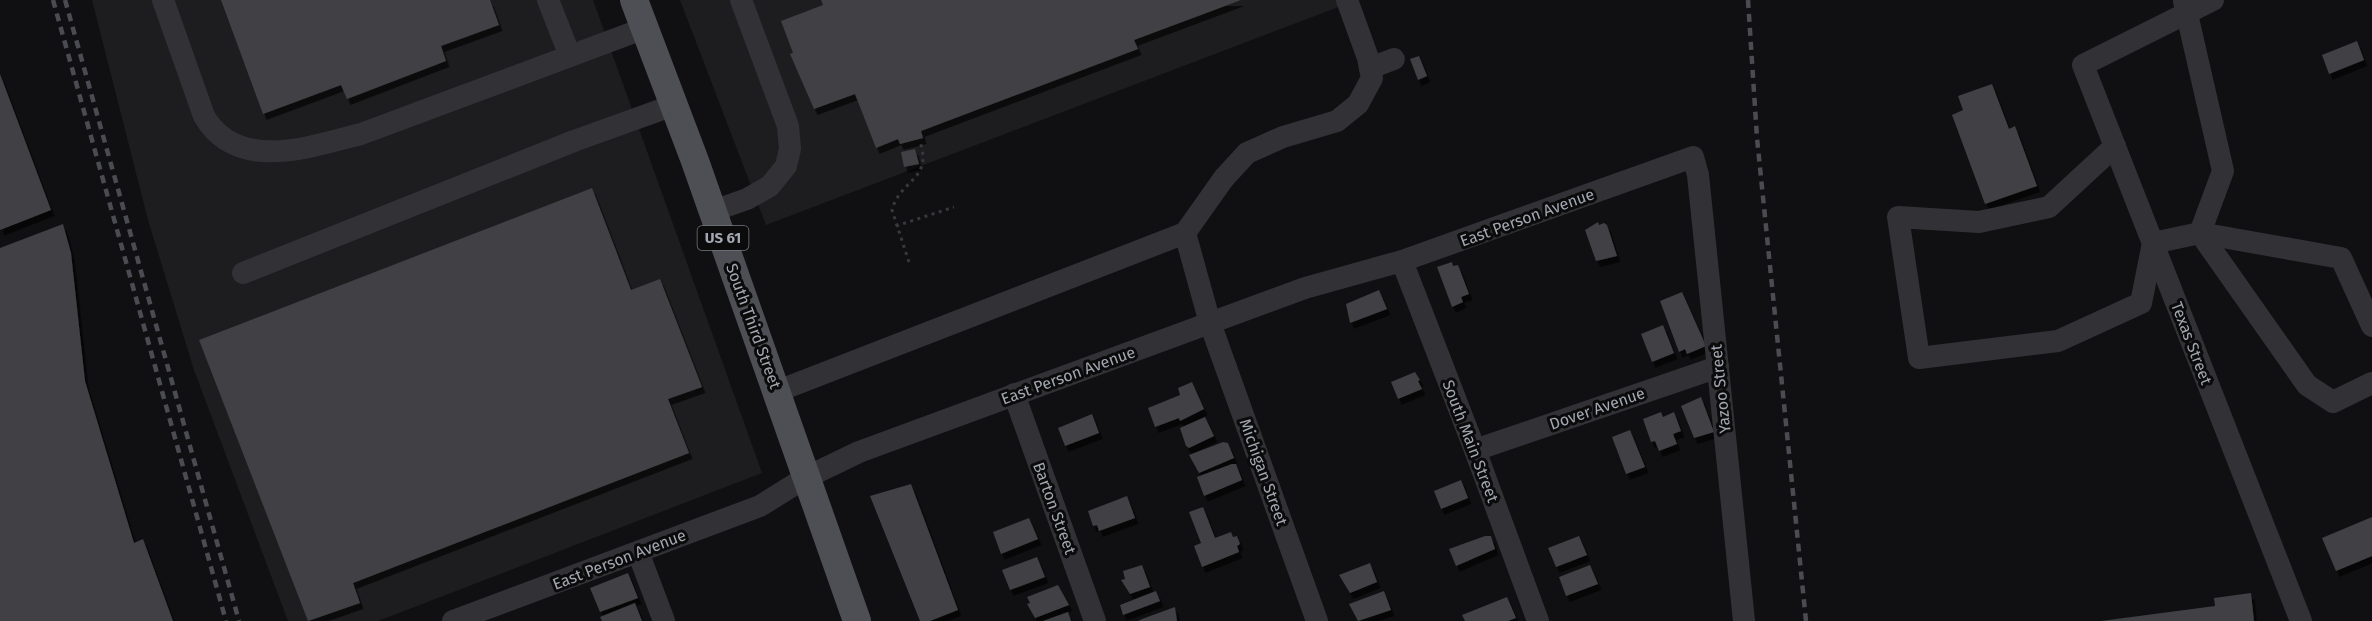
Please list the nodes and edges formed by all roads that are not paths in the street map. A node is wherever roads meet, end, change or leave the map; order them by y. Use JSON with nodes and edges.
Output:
{"nodes":[{"id":1,"x":163,"y":0,"type":"edge"},
{"id":2,"x":548,"y":0,"type":"edge"},
{"id":3,"x":634,"y":0,"type":"edge"},
{"id":4,"x":741,"y":0,"type":"edge"},
{"id":5,"x":1347,"y":0,"type":"edge"},
{"id":6,"x":2213,"y":0,"type":"edge"},
{"id":7,"x":2185,"y":7,"type":"edge"},
{"id":8,"x":645,"y":28,"type":"junction"},
{"id":9,"x":570,"y":56,"type":"junction"},
{"id":10,"x":1394,"y":59,"type":"dead end"},
{"id":11,"x":1370,"y":68,"type":"junction"},
{"id":12,"x":675,"y":105,"type":"junction"},
{"id":13,"x":2115,"y":146,"type":"junction"},
{"id":14,"x":1693,"y":158,"type":"joint"},
{"id":15,"x":713,"y":211,"type":"junction"},
{"id":16,"x":1185,"y":233,"type":"junction"},
{"id":17,"x":2200,"y":233,"type":"junction"},
{"id":18,"x":2153,"y":243,"type":"junction"},
{"id":19,"x":1402,"y":261,"type":"junction"},
{"id":20,"x":243,"y":273,"type":"dead end"},
{"id":21,"x":1210,"y":323,"type":"junction"},
{"id":22,"x":2372,"y":326,"type":"edge"},
{"id":23,"x":1718,"y":367,"type":"junction"},
{"id":24,"x":2372,"y":383,"type":"edge"},
{"id":25,"x":778,"y":391,"type":"junction"},
{"id":26,"x":1014,"y":394,"type":"junction"},
{"id":27,"x":1475,"y":450,"type":"junction"},
{"id":28,"x":805,"y":478,"type":"junction"},
{"id":29,"x":639,"y":552,"type":"junction"},
{"id":30,"x":490,"y":615,"type":"edge"},
{"id":31,"x":453,"y":621,"type":"edge"},
{"id":32,"x":664,"y":621,"type":"edge"},
{"id":33,"x":857,"y":621,"type":"edge"},
{"id":34,"x":1095,"y":621,"type":"edge"},
{"id":35,"x":1317,"y":621,"type":"edge"},
{"id":36,"x":1538,"y":621,"type":"edge"},
{"id":37,"x":1744,"y":621,"type":"edge"},
{"id":38,"x":2301,"y":621,"type":"edge"}],
"edges":[{"from":1,"to":9,"type":"street"},
{"from":2,"to":9,"type":"street"},
{"from":3,"to":8,"type":"main road","name":"South Third Street","number":"US 61"},
{"from":4,"to":15,"type":"street"},
{"from":5,"to":11,"type":"street"},
{"from":6,"to":7,"type":"street"},
{"from":7,"to":13,"type":"street","name":"Texas Street"},
{"from":7,"to":17,"type":"street"},
{"from":8,"to":9,"type":"street"},
{"from":8,"to":12,"type":"main road","name":"South Third Street","number":"US 61"},
{"from":10,"to":11,"type":"street"},
{"from":11,"to":16,"type":"street"},
{"from":12,"to":15,"type":"main road","name":"South Third Street","number":"US 61"},
{"from":12,"to":20,"type":"street"},
{"from":13,"to":18,"type":"street","name":"Texas Street"},
{"from":13,"to":18,"type":"street"},
{"from":14,"to":19,"type":"street","name":"East Person Avenue"},
{"from":14,"to":23,"type":"street","name":"Yazoo Street"},
{"from":15,"to":25,"type":"main road","name":"South Third Street","number":"US 61"},
{"from":16,"to":21,"type":"street","name":"Michigan Street"},
{"from":16,"to":25,"type":"street"},
{"from":17,"to":18,"type":"street"},
{"from":17,"to":22,"type":"street"},
{"from":17,"to":24,"type":"street"},
{"from":18,"to":38,"type":"street","name":"Texas Street"},
{"from":19,"to":21,"type":"street","name":"East Person Avenue"},
{"from":19,"to":27,"type":"street","name":"South Main Street"},
{"from":21,"to":26,"type":"street","name":"East Person Avenue"},
{"from":21,"to":35,"type":"street","name":"Michigan Street"},
{"from":23,"to":27,"type":"street","name":"Dover Avenue"},
{"from":23,"to":37,"type":"street","name":"Yazoo Street"},
{"from":25,"to":28,"type":"main road","name":"South Third Street","number":"US 61"},
{"from":26,"to":28,"type":"street","name":"East Person Avenue"},
{"from":26,"to":34,"type":"street","name":"Barton Street"},
{"from":27,"to":36,"type":"street","name":"South Main Street"},
{"from":28,"to":29,"type":"street","name":"East Person Avenue"},
{"from":28,"to":33,"type":"main road","name":"South Third Street","number":"US 61"},
{"from":29,"to":30,"type":"street","name":"East Person Avenue"},
{"from":29,"to":32,"type":"street"},
{"from":30,"to":31,"type":"street","name":"East Person Avenue"}]}
